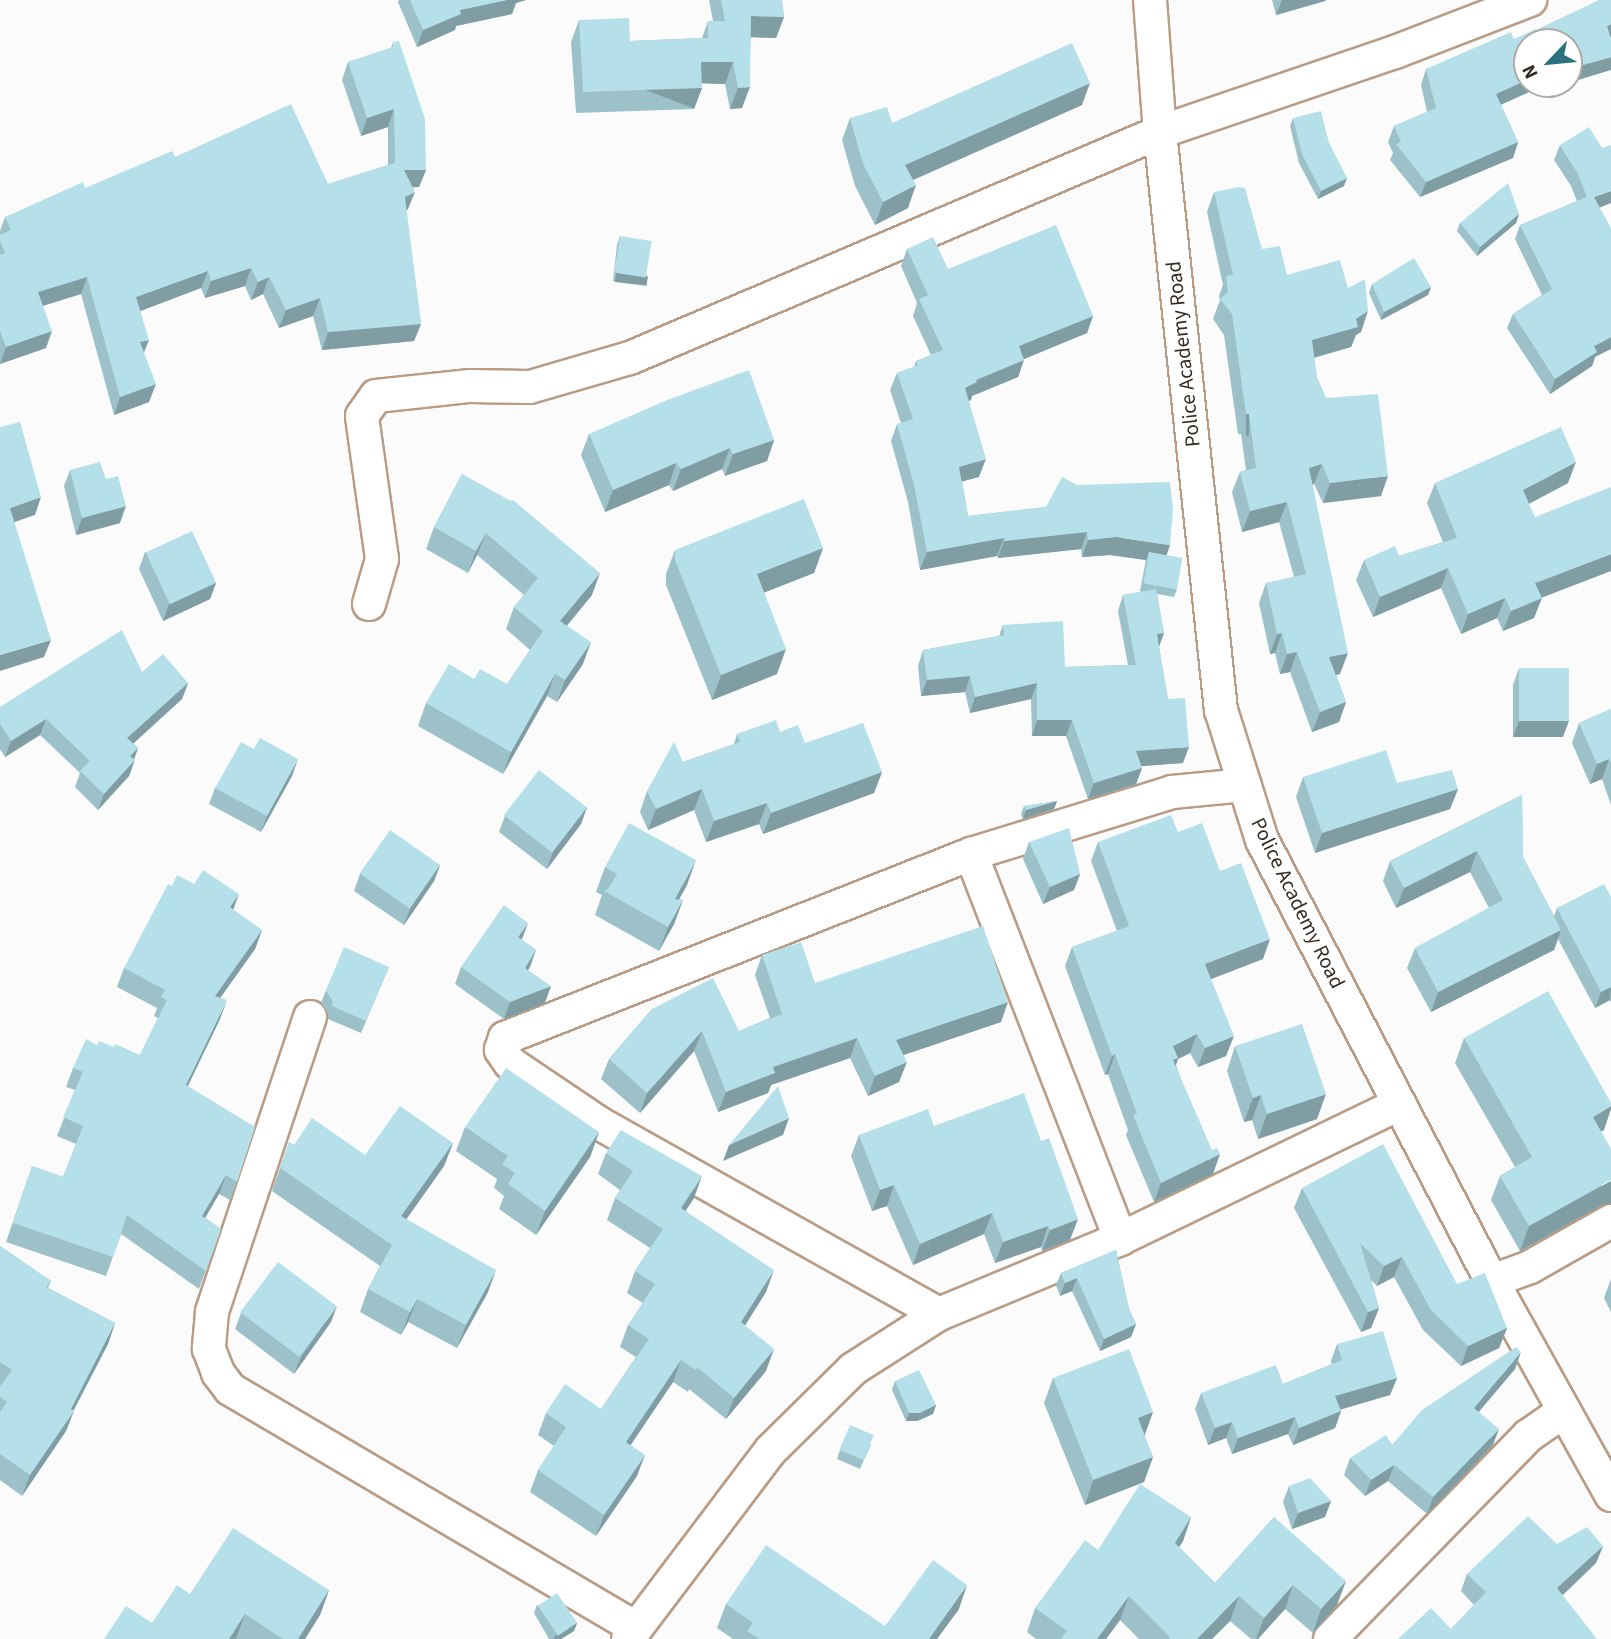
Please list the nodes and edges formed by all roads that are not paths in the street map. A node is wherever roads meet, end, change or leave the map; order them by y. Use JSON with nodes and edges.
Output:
{"nodes":[{"id":1,"x":1150,"y":0,"type":"edge"},
{"id":2,"x":1530,"y":0,"type":"edge"},
{"id":3,"x":1160,"y":132,"type":"junction"},
{"id":4,"x":369,"y":604,"type":"dead end"},
{"id":5,"x":1245,"y":785,"type":"junction"},
{"id":6,"x":971,"y":854,"type":"junction"},
{"id":7,"x":310,"y":1017,"type":"dead end"},
{"id":8,"x":1399,"y":1104,"type":"junction"},
{"id":9,"x":1611,"y":1221,"type":"edge"},
{"id":10,"x":1120,"y":1239,"type":"junction"},
{"id":11,"x":1493,"y":1281,"type":"junction"},
{"id":12,"x":939,"y":1314,"type":"junction"},
{"id":13,"x":1564,"y":1412,"type":"junction"},
{"id":14,"x":1611,"y":1496,"type":"edge"},
{"id":15,"x":632,"y":1633,"type":"edge"},
{"id":16,"x":1330,"y":1639,"type":"edge"}],
"edges":[{"from":1,"to":3,"type":"street","name":"Police Academy Road"},
{"from":2,"to":3,"type":"street"},
{"from":3,"to":4,"type":"street"},
{"from":3,"to":5,"type":"street","name":"Police Academy Road"},
{"from":5,"to":6,"type":"street"},
{"from":5,"to":8,"type":"street","name":"Police Academy Road"},
{"from":6,"to":10,"type":"street"},
{"from":6,"to":12,"type":"street"},
{"from":7,"to":15,"type":"street"},
{"from":8,"to":10,"type":"street"},
{"from":8,"to":11,"type":"street","name":"Police Academy Road"},
{"from":9,"to":11,"type":"street"},
{"from":10,"to":12,"type":"street"},
{"from":11,"to":13,"type":"street","name":"Police Academy Road"},
{"from":12,"to":15,"type":"street"},
{"from":13,"to":14,"type":"street","name":"Police Academy Road"},
{"from":13,"to":16,"type":"street"}]}
